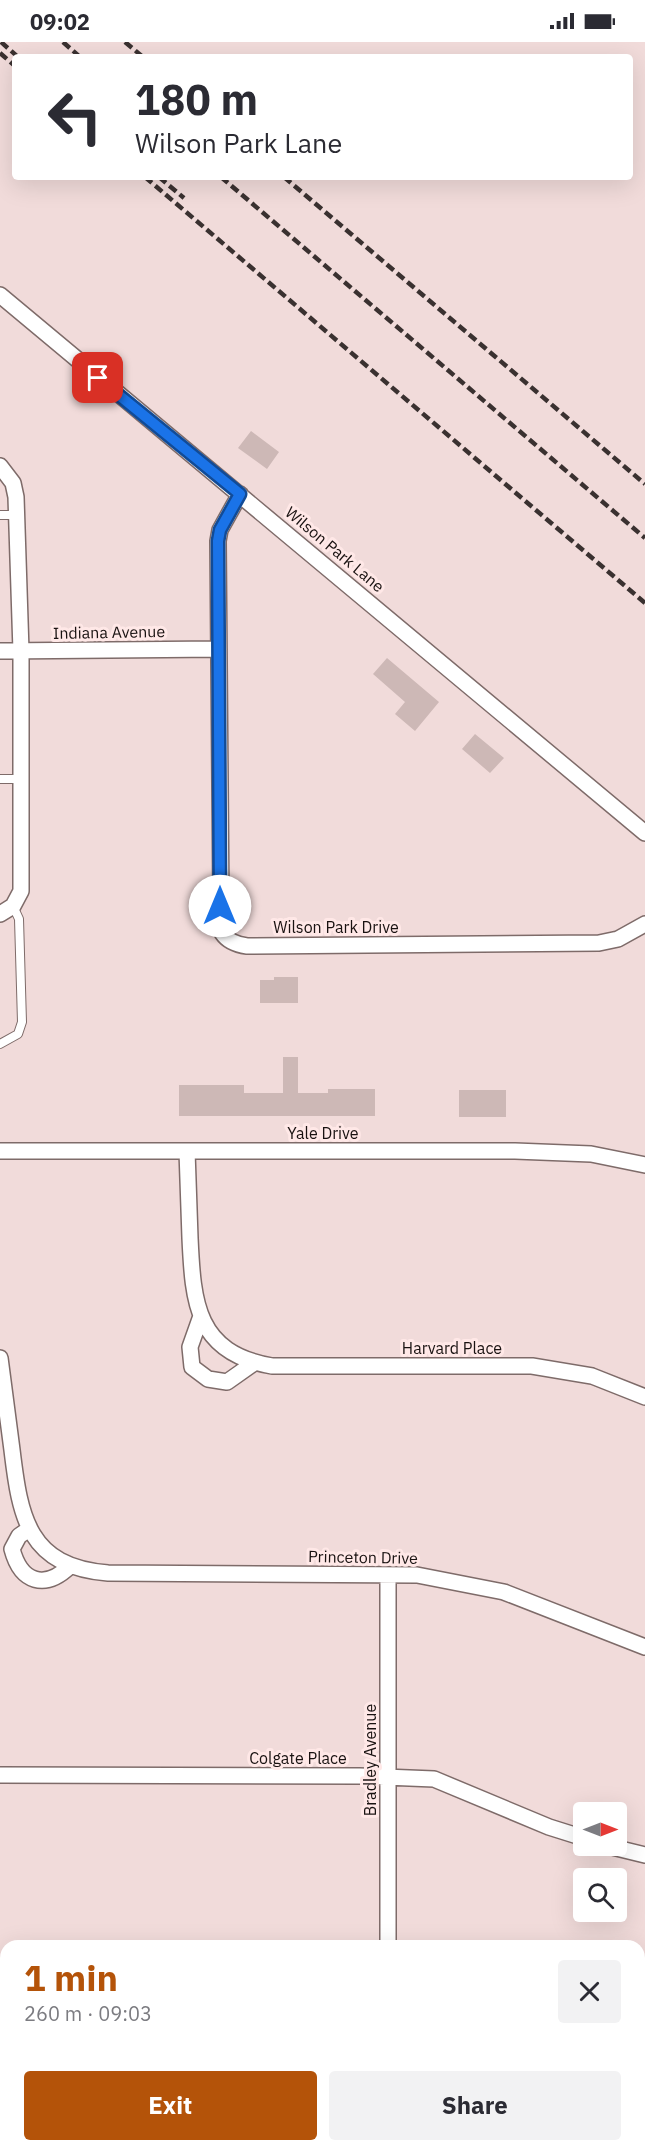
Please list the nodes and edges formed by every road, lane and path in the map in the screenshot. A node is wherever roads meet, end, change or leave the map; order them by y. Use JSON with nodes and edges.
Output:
{"nodes":[{"id":1,"x":0,"y":295,"type":"edge"},
{"id":2,"x":0,"y":466,"type":"edge"},
{"id":3,"x":240,"y":494,"type":"junction"},
{"id":4,"x":0,"y":515,"type":"edge"},
{"id":5,"x":17,"y":515,"type":"junction"},
{"id":6,"x":219,"y":649,"type":"junction"},
{"id":7,"x":0,"y":651,"type":"edge"},
{"id":8,"x":21,"y":651,"type":"junction"},
{"id":9,"x":0,"y":779,"type":"edge"},
{"id":10,"x":22,"y":779,"type":"junction"},
{"id":11,"x":645,"y":833,"type":"edge"},
{"id":12,"x":7,"y":910,"type":"edge"},
{"id":13,"x":645,"y":924,"type":"edge"},
{"id":14,"x":0,"y":1044,"type":"edge"},
{"id":15,"x":0,"y":1151,"type":"edge"},
{"id":16,"x":187,"y":1151,"type":"junction"},
{"id":17,"x":645,"y":1165,"type":"edge"},
{"id":18,"x":201,"y":1316,"type":"junction"},
{"id":19,"x":0,"y":1358,"type":"edge"},
{"id":20,"x":254,"y":1363,"type":"junction"},
{"id":21,"x":645,"y":1397,"type":"edge"},
{"id":22,"x":28,"y":1529,"type":"junction"},
{"id":23,"x":70,"y":1566,"type":"junction"},
{"id":24,"x":388,"y":1575,"type":"junction"},
{"id":25,"x":645,"y":1647,"type":"edge"},
{"id":26,"x":0,"y":1775,"type":"edge"},
{"id":27,"x":387,"y":1776,"type":"junction"},
{"id":28,"x":573,"y":1834,"type":"edge"},
{"id":29,"x":627,"y":1851,"type":"edge"},
{"id":30,"x":645,"y":1855,"type":"edge"},
{"id":31,"x":388,"y":1940,"type":"edge"}],
"edges":[{"from":1,"to":3,"type":"street","name":"Wilson Park Lane"},
{"from":2,"to":5,"type":"street"},
{"from":3,"to":6,"type":"street","name":"Wilson Park Drive"},
{"from":3,"to":11,"type":"street","name":"Wilson Park Lane"},
{"from":4,"to":5,"type":"lane"},
{"from":5,"to":8,"type":"street"},
{"from":6,"to":8,"type":"street","name":"Indiana Avenue"},
{"from":6,"to":13,"type":"street","name":"Wilson Park Drive"},
{"from":7,"to":8,"type":"street","name":"Indiana Avenue"},
{"from":8,"to":10,"type":"street"},
{"from":9,"to":10,"type":"lane"},
{"from":10,"to":12,"type":"street"},
{"from":12,"to":14,"type":"lane"},
{"from":15,"to":16,"type":"street","name":"Yale Drive"},
{"from":16,"to":17,"type":"street","name":"Yale Drive"},
{"from":16,"to":18,"type":"street","name":"Harvard Place"},
{"from":18,"to":20,"type":"street","name":"Harvard Place"},
{"from":18,"to":20,"type":"street"},
{"from":19,"to":22,"type":"street","name":"Princeton Drive"},
{"from":20,"to":21,"type":"street","name":"Harvard Place"},
{"from":22,"to":23,"type":"street","name":"Princeton Drive"},
{"from":22,"to":23,"type":"street"},
{"from":23,"to":24,"type":"street","name":"Princeton Drive"},
{"from":24,"to":25,"type":"street","name":"Princeton Drive"},
{"from":24,"to":27,"type":"street","name":"Bradley Avenue"},
{"from":26,"to":27,"type":"street","name":"Colgate Place"},
{"from":27,"to":28,"type":"street","name":"Colgate Place"},
{"from":27,"to":31,"type":"street","name":"Bradley Avenue"},
{"from":29,"to":30,"type":"street"}]}
